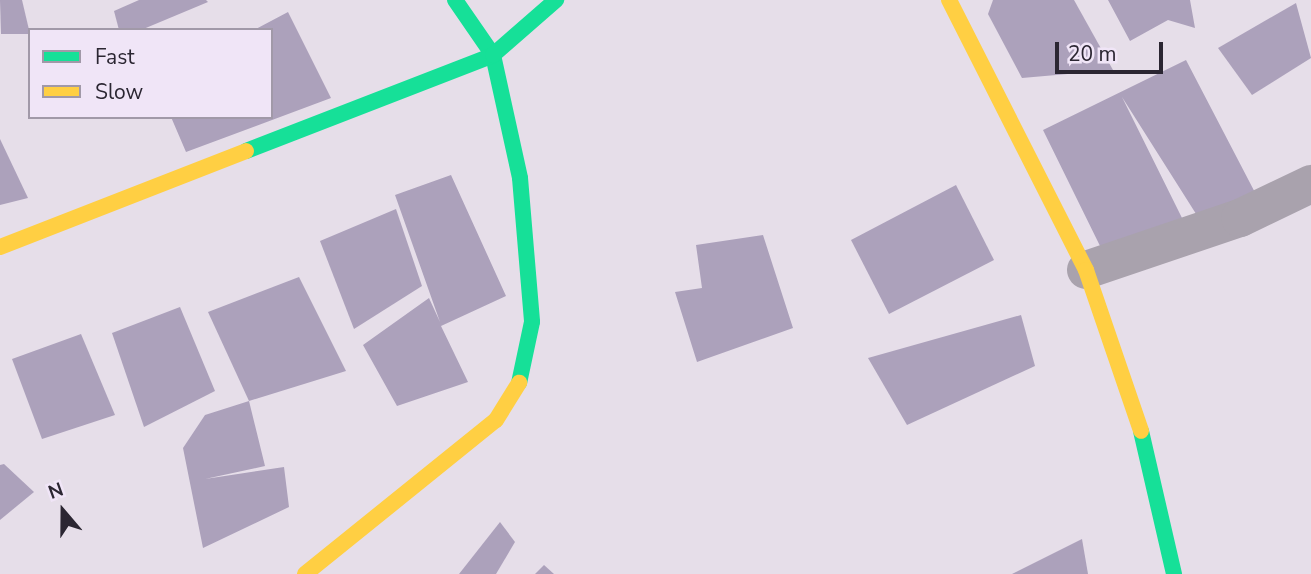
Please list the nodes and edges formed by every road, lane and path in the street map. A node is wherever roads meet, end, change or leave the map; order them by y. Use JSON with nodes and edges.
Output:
{"nodes":[{"id":1,"x":455,"y":0,"type":"edge"},
{"id":2,"x":556,"y":0,"type":"edge"},
{"id":3,"x":949,"y":0,"type":"edge"},
{"id":4,"x":493,"y":55,"type":"junction"},
{"id":5,"x":1311,"y":184,"type":"edge"},
{"id":6,"x":0,"y":247,"type":"edge"},
{"id":7,"x":1086,"y":270,"type":"junction"},
{"id":8,"x":305,"y":574,"type":"edge"},
{"id":9,"x":1174,"y":574,"type":"edge"}],
"edges":[{"from":1,"to":4,"type":"street"},
{"from":2,"to":4,"type":"street"},
{"from":3,"to":7,"type":"street"},
{"from":4,"to":6,"type":"street"},
{"from":4,"to":8,"type":"street"},
{"from":5,"to":7,"type":"street"},
{"from":7,"to":9,"type":"street"}]}
